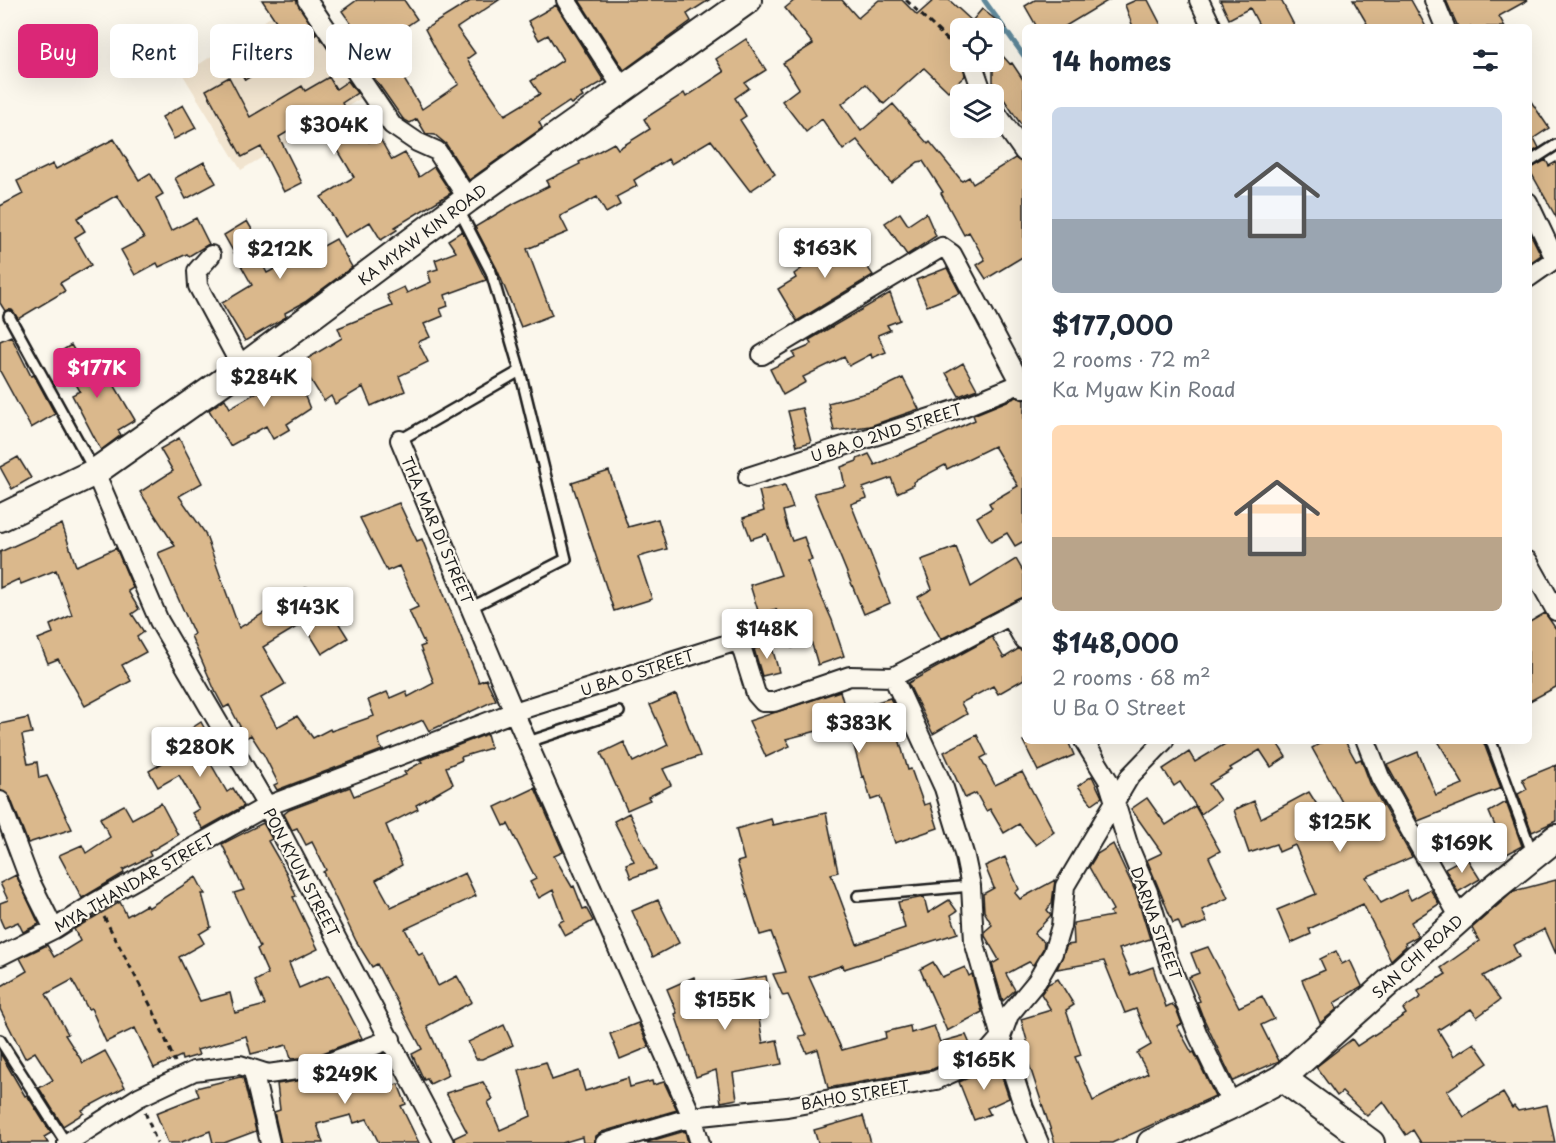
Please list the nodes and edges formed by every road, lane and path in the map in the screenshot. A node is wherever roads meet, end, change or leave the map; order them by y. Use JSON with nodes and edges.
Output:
{"nodes":[{"id":1,"x":307,"y":0,"type":"edge"},
{"id":2,"x":566,"y":0,"type":"edge"},
{"id":3,"x":748,"y":0,"type":"edge"},
{"id":4,"x":906,"y":0,"type":"edge"},
{"id":5,"x":1199,"y":0,"type":"edge"},
{"id":6,"x":1438,"y":2,"type":"edge"},
{"id":7,"x":1211,"y":24,"type":"edge"},
{"id":8,"x":1444,"y":24,"type":"edge"},
{"id":9,"x":950,"y":42,"type":"edge"},
{"id":10,"x":623,"y":89,"type":"junction"},
{"id":11,"x":1004,"y":124,"type":"edge"},
{"id":12,"x":1556,"y":145,"type":"edge"},
{"id":13,"x":1022,"y":149,"type":"edge"},
{"id":14,"x":1532,"y":160,"type":"edge"},
{"id":15,"x":463,"y":203,"type":"junction"},
{"id":16,"x":1532,"y":210,"type":"edge"},
{"id":17,"x":211,"y":255,"type":"dead end"},
{"id":18,"x":1555,"y":259,"type":"edge"},
{"id":19,"x":1532,"y":275,"type":"edge"},
{"id":20,"x":9,"y":315,"type":"dead end"},
{"id":21,"x":762,"y":355,"type":"dead end"},
{"id":22,"x":242,"y":368,"type":"junction"},
{"id":23,"x":520,"y":371,"type":"junction"},
{"id":24,"x":1022,"y":384,"type":"edge"},
{"id":25,"x":1022,"y":386,"type":"edge"},
{"id":26,"x":400,"y":440,"type":"joint"},
{"id":27,"x":95,"y":472,"type":"junction"},
{"id":28,"x":748,"y":477,"type":"dead end"},
{"id":29,"x":0,"y":518,"type":"edge"},
{"id":30,"x":1532,"y":568,"type":"edge"},
{"id":31,"x":470,"y":608,"type":"junction"},
{"id":32,"x":1556,"y":611,"type":"edge"},
{"id":33,"x":1018,"y":613,"type":"edge"},
{"id":34,"x":1022,"y":631,"type":"edge"},
{"id":35,"x":893,"y":677,"type":"junction"},
{"id":36,"x":514,"y":712,"type":"junction"},
{"id":37,"x":619,"y":712,"type":"dead end"},
{"id":38,"x":528,"y":742,"type":"junction"},
{"id":39,"x":1086,"y":744,"type":"edge"},
{"id":40,"x":1161,"y":744,"type":"edge"},
{"id":41,"x":1367,"y":744,"type":"edge"},
{"id":42,"x":1492,"y":744,"type":"edge"},
{"id":43,"x":0,"y":801,"type":"edge"},
{"id":44,"x":1115,"y":802,"type":"junction"},
{"id":45,"x":267,"y":806,"type":"junction"},
{"id":46,"x":1556,"y":838,"type":"edge"},
{"id":47,"x":1534,"y":857,"type":"junction"},
{"id":48,"x":971,"y":886,"type":"junction"},
{"id":49,"x":858,"y":896,"type":"dead end"},
{"id":50,"x":96,"y":902,"type":"junction"},
{"id":51,"x":1460,"y":918,"type":"junction"},
{"id":52,"x":54,"y":929,"type":"junction"},
{"id":53,"x":0,"y":956,"type":"edge"},
{"id":54,"x":1001,"y":1037,"type":"junction"},
{"id":55,"x":391,"y":1039,"type":"junction"},
{"id":56,"x":0,"y":1040,"type":"edge"},
{"id":57,"x":253,"y":1071,"type":"junction"},
{"id":58,"x":182,"y":1077,"type":"junction"},
{"id":59,"x":1282,"y":1077,"type":"junction"},
{"id":60,"x":139,"y":1096,"type":"junction"},
{"id":61,"x":1232,"y":1105,"type":"junction"},
{"id":62,"x":692,"y":1117,"type":"junction"},
{"id":63,"x":67,"y":1143,"type":"edge"},
{"id":64,"x":157,"y":1143,"type":"edge"},
{"id":65,"x":270,"y":1143,"type":"edge"},
{"id":66,"x":444,"y":1143,"type":"edge"},
{"id":67,"x":605,"y":1143,"type":"edge"},
{"id":68,"x":700,"y":1143,"type":"edge"},
{"id":69,"x":1039,"y":1143,"type":"edge"},
{"id":70,"x":1151,"y":1143,"type":"edge"},
{"id":71,"x":1371,"y":1143,"type":"edge"}],
"edges":[{"from":1,"to":15,"type":"street"},
{"from":2,"to":10,"type":"street"},
{"from":3,"to":10,"type":"main road","name":"KA MYAW KIN ROAD"},
{"from":4,"to":9,"type":"path"},
{"from":5,"to":7,"type":"street"},
{"from":6,"to":8,"type":"street"},
{"from":10,"to":15,"type":"main road","name":"KA MYAW KIN ROAD"},
{"from":11,"to":13,"type":"street"},
{"from":12,"to":14,"type":"lane"},
{"from":15,"to":22,"type":"main road","name":"KA MYAW KIN ROAD"},
{"from":15,"to":23,"type":"lane"},
{"from":16,"to":18,"type":"street"},
{"from":17,"to":22,"type":"street"},
{"from":18,"to":19,"type":"street"},
{"from":20,"to":27,"type":"lane"},
{"from":21,"to":24,"type":"street","name":"U BA O 2ND STREET"},
{"from":22,"to":27,"type":"main road","name":"KA MYAW KIN ROAD"},
{"from":23,"to":26,"type":"lane","name":"THA MAR DI STREET"},
{"from":23,"to":31,"type":"lane"},
{"from":25,"to":28,"type":"street","name":"U BA O 2ND STREET"},
{"from":26,"to":31,"type":"street","name":"THA MAR DI STREET"},
{"from":27,"to":29,"type":"main road","name":"KA MYAW KIN ROAD"},
{"from":27,"to":45,"type":"street","name":"PON KYUN STREET"},
{"from":30,"to":32,"type":"street"},
{"from":31,"to":36,"type":"street","name":"THA MAR DI STREET"},
{"from":33,"to":34,"type":"street"},
{"from":33,"to":35,"type":"street","name":"U BA O STREET"},
{"from":35,"to":36,"type":"street","name":"U BA O STREET"},
{"from":35,"to":48,"type":"street"},
{"from":36,"to":38,"type":"street","name":"THA MAR DI STREET"},
{"from":36,"to":45,"type":"street"},
{"from":37,"to":38,"type":"lane"},
{"from":38,"to":62,"type":"street","name":"THA MAR DI STREET"},
{"from":39,"to":44,"type":"street","name":"DARNA STREET"},
{"from":40,"to":44,"type":"street","name":"BAHO STREET"},
{"from":41,"to":51,"type":"street"},
{"from":42,"to":47,"type":"lane"},
{"from":43,"to":52,"type":"street"},
{"from":44,"to":54,"type":"street","name":"BAHO STREET"},
{"from":44,"to":61,"type":"street","name":"DARNA STREET"},
{"from":45,"to":50,"type":"street","name":"MYA THANDAR STREET"},
{"from":45,"to":55,"type":"street","name":"PON KYUN STREET"},
{"from":46,"to":47,"type":"main road","name":"SAN CHI ROAD"},
{"from":47,"to":51,"type":"main road","name":"SAN CHI ROAD"},
{"from":48,"to":49,"type":"lane"},
{"from":48,"to":54,"type":"street"},
{"from":50,"to":52,"type":"street","name":"MYA THANDAR STREET"},
{"from":50,"to":58,"type":"path"},
{"from":51,"to":59,"type":"main road","name":"SAN CHI ROAD"},
{"from":52,"to":53,"type":"street","name":"MYA THANDAR STREET"},
{"from":54,"to":62,"type":"street","name":"BAHO STREET"},
{"from":54,"to":69,"type":"street"},
{"from":55,"to":57,"type":"street"},
{"from":55,"to":66,"type":"street","name":"PON KYUN STREET"},
{"from":56,"to":63,"type":"lane"},
{"from":57,"to":58,"type":"street"},
{"from":57,"to":65,"type":"street"},
{"from":58,"to":60,"type":"street"},
{"from":59,"to":61,"type":"main road","name":"SAN CHI ROAD"},
{"from":59,"to":71,"type":"main road"},
{"from":60,"to":63,"type":"street"},
{"from":60,"to":64,"type":"path"},
{"from":61,"to":70,"type":"main road","name":"SAN CHI ROAD"},
{"from":62,"to":67,"type":"street","name":"BAHO STREET"},
{"from":62,"to":68,"type":"street","name":"THA MAR DI STREET"}]}
